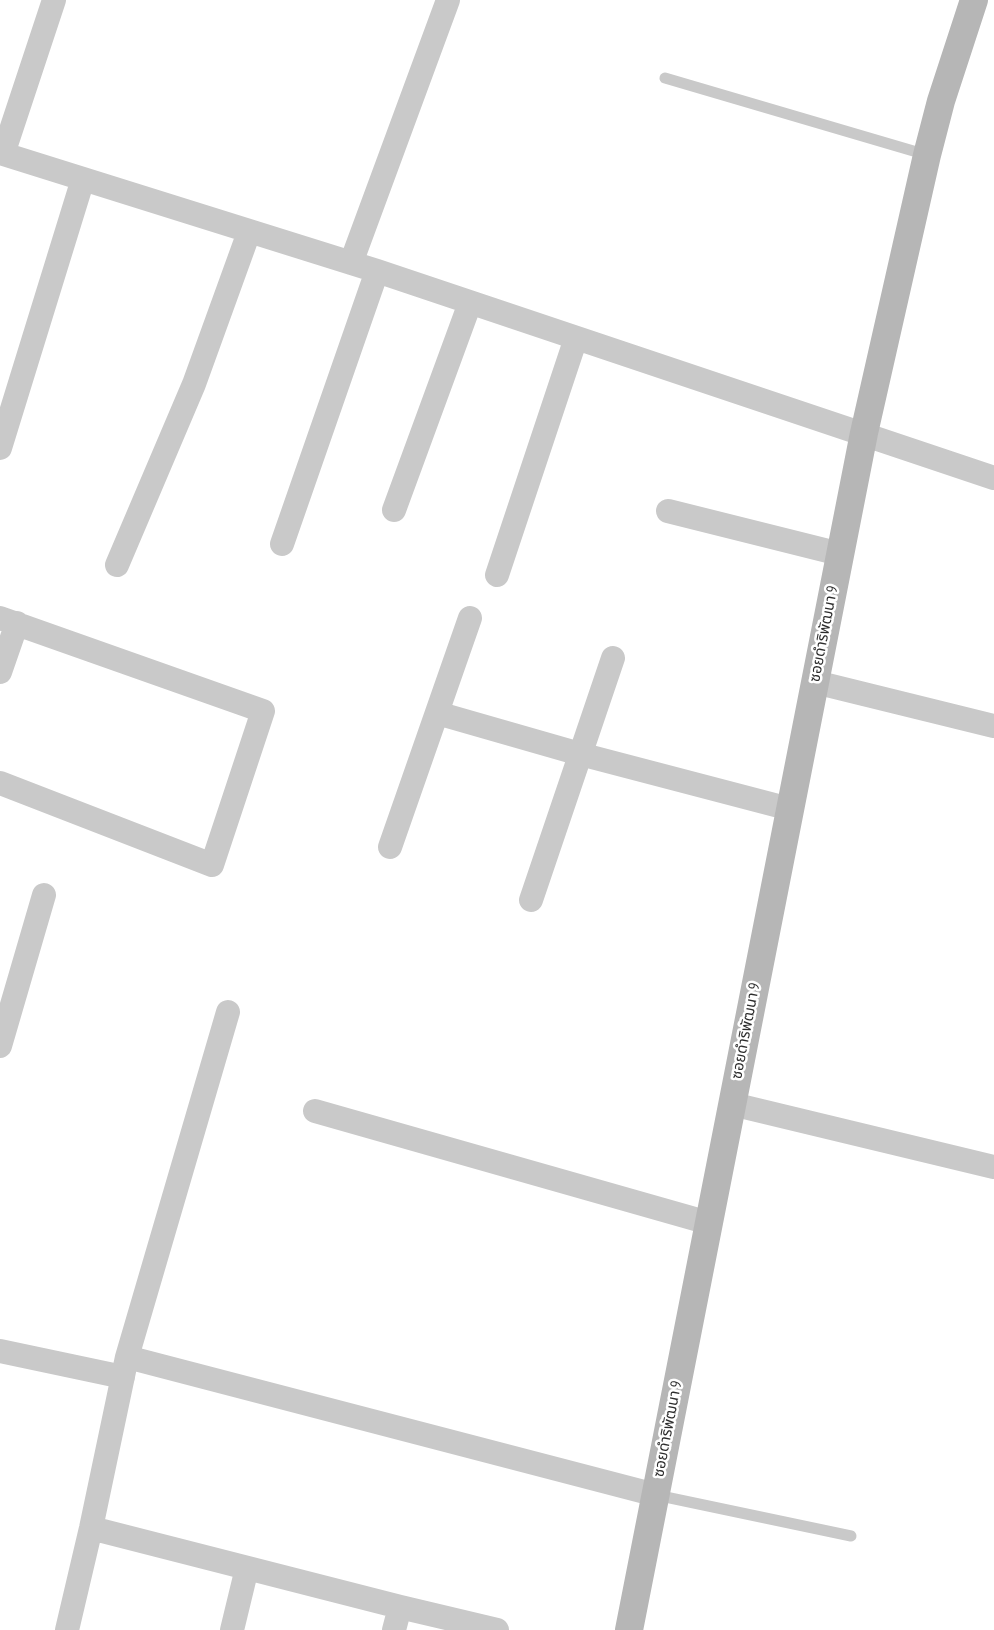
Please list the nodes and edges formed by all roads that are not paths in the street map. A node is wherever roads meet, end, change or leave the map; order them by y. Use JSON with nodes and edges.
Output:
{"nodes":[{"id":1,"x":54,"y":0,"type":"edge"},
{"id":2,"x":448,"y":0,"type":"edge"},
{"id":3,"x":974,"y":0,"type":"edge"},
{"id":4,"x":665,"y":78,"type":"dead end"},
{"id":5,"x":1,"y":153,"type":"edge"},
{"id":6,"x":927,"y":155,"type":"junction"},
{"id":7,"x":83,"y":179,"type":"junction"},
{"id":8,"x":249,"y":232,"type":"junction"},
{"id":9,"x":351,"y":264,"type":"junction"},
{"id":10,"x":377,"y":271,"type":"junction"},
{"id":11,"x":470,"y":304,"type":"junction"},
{"id":12,"x":576,"y":338,"type":"junction"},
{"id":13,"x":864,"y":433,"type":"junction"},
{"id":14,"x":0,"y":448,"type":"edge"},
{"id":15,"x":994,"y":478,"type":"edge"},
{"id":16,"x":394,"y":510,"type":"dead end"},
{"id":17,"x":668,"y":511,"type":"dead end"},
{"id":18,"x":282,"y":544,"type":"dead end"},
{"id":19,"x":840,"y":554,"type":"junction"},
{"id":20,"x":117,"y":565,"type":"dead end"},
{"id":21,"x":496,"y":574,"type":"dead end"},
{"id":22,"x":470,"y":618,"type":"dead end"},
{"id":23,"x":8,"y":620,"type":"edge"},
{"id":24,"x":613,"y":658,"type":"dead end"},
{"id":25,"x":0,"y":672,"type":"edge"},
{"id":26,"x":815,"y":682,"type":"junction"},
{"id":27,"x":437,"y":713,"type":"junction"},
{"id":28,"x":994,"y":726,"type":"edge"},
{"id":29,"x":580,"y":754,"type":"junction"},
{"id":30,"x":0,"y":783,"type":"edge"},
{"id":31,"x":790,"y":809,"type":"junction"},
{"id":32,"x":390,"y":847,"type":"dead end"},
{"id":33,"x":44,"y":895,"type":"dead end"},
{"id":34,"x":531,"y":900,"type":"dead end"},
{"id":35,"x":228,"y":1012,"type":"dead end"},
{"id":36,"x":0,"y":1046,"type":"edge"},
{"id":37,"x":732,"y":1104,"type":"junction"},
{"id":38,"x":315,"y":1111,"type":"dead end"},
{"id":39,"x":994,"y":1167,"type":"edge"},
{"id":40,"x":709,"y":1223,"type":"junction"},
{"id":41,"x":0,"y":1351,"type":"edge"},
{"id":42,"x":125,"y":1367,"type":"junction"},
{"id":43,"x":656,"y":1495,"type":"junction"},
{"id":44,"x":91,"y":1528,"type":"junction"},
{"id":45,"x":851,"y":1536,"type":"dead end"},
{"id":46,"x":248,"y":1568,"type":"junction"},
{"id":47,"x":400,"y":1607,"type":"junction"},
{"id":48,"x":67,"y":1630,"type":"edge"},
{"id":49,"x":232,"y":1630,"type":"edge"},
{"id":50,"x":394,"y":1630,"type":"edge"},
{"id":51,"x":497,"y":1630,"type":"edge"},
{"id":52,"x":629,"y":1630,"type":"edge"}],
"edges":[{"from":1,"to":5,"type":"street"},
{"from":2,"to":9,"type":"street"},
{"from":3,"to":6,"type":"street","name":"ซอยดำริพัฒนา 9"},
{"from":4,"to":6,"type":"lane"},
{"from":5,"to":7,"type":"street"},
{"from":6,"to":13,"type":"street","name":"ซอยดำริพัฒนา 9"},
{"from":7,"to":8,"type":"street"},
{"from":7,"to":14,"type":"street"},
{"from":8,"to":9,"type":"street"},
{"from":8,"to":20,"type":"street"},
{"from":9,"to":10,"type":"street"},
{"from":10,"to":11,"type":"street"},
{"from":10,"to":18,"type":"street"},
{"from":11,"to":12,"type":"street"},
{"from":11,"to":16,"type":"street"},
{"from":12,"to":13,"type":"street"},
{"from":12,"to":21,"type":"street"},
{"from":13,"to":15,"type":"street"},
{"from":13,"to":19,"type":"street","name":"ซอยดำริพัฒนา 9"},
{"from":17,"to":19,"type":"street"},
{"from":19,"to":26,"type":"street","name":"ซอยดำริพัฒนา 9"},
{"from":22,"to":27,"type":"street"},
{"from":23,"to":25,"type":"street"},
{"from":23,"to":30,"type":"street"},
{"from":24,"to":29,"type":"street"},
{"from":26,"to":28,"type":"street"},
{"from":26,"to":31,"type":"street","name":"ซอยดำริพัฒนา 9"},
{"from":27,"to":29,"type":"street"},
{"from":27,"to":32,"type":"street"},
{"from":29,"to":31,"type":"street"},
{"from":29,"to":34,"type":"street"},
{"from":31,"to":37,"type":"street","name":"ซอยดำริพัฒนา 9"},
{"from":33,"to":36,"type":"street"},
{"from":35,"to":42,"type":"street"},
{"from":37,"to":39,"type":"street"},
{"from":37,"to":40,"type":"street","name":"ซอยดำริพัฒนา 9"},
{"from":38,"to":40,"type":"street"},
{"from":40,"to":43,"type":"street","name":"ซอยดำริพัฒนา 9"},
{"from":41,"to":42,"type":"street"},
{"from":42,"to":43,"type":"street"},
{"from":42,"to":44,"type":"street"},
{"from":43,"to":45,"type":"lane"},
{"from":43,"to":52,"type":"street","name":"ซอยดำริพัฒนา 9"},
{"from":44,"to":46,"type":"street"},
{"from":44,"to":48,"type":"street"},
{"from":46,"to":47,"type":"street"},
{"from":46,"to":49,"type":"street"},
{"from":47,"to":50,"type":"street"},
{"from":47,"to":51,"type":"street"}]}
